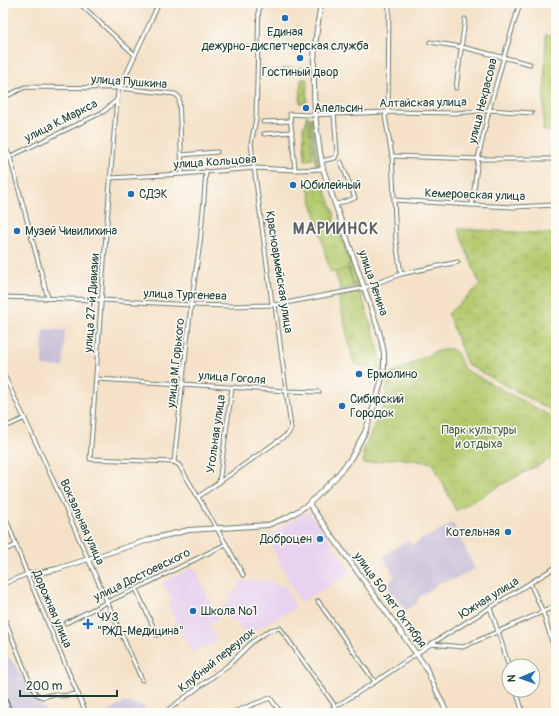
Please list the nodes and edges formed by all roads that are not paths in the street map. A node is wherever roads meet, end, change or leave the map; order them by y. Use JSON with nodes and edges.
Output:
{"nodes":[{"id":1,"x":79,"y":3,"type":"edge"},
{"id":2,"x":159,"y":3,"type":"edge"},
{"id":3,"x":259,"y":3,"type":"edge"},
{"id":4,"x":320,"y":3,"type":"edge"},
{"id":5,"x":389,"y":3,"type":"edge"},
{"id":6,"x":520,"y":3,"type":"edge"},
{"id":7,"x":545,"y":3,"type":"edge"},
{"id":8,"x":556,"y":6,"type":"edge"},
{"id":9,"x":465,"y":19,"type":"dead end"},
{"id":10,"x":430,"y":42,"type":"dead end"},
{"id":11,"x":462,"y":47,"type":"junction"},
{"id":12,"x":135,"y":55,"type":"junction"},
{"id":13,"x":504,"y":57,"type":"junction"},
{"id":14,"x":530,"y":64,"type":"dead end"},
{"id":15,"x":120,"y":88,"type":"junction"},
{"id":16,"x":456,"y":88,"type":"dead end"},
{"id":17,"x":3,"y":98,"type":"edge"},
{"id":18,"x":117,"y":100,"type":"junction"},
{"id":19,"x":489,"y":110,"type":"junction"},
{"id":20,"x":388,"y":112,"type":"junction"},
{"id":21,"x":532,"y":113,"type":"dead end"},
{"id":22,"x":334,"y":114,"type":"junction"},
{"id":23,"x":314,"y":115,"type":"junction"},
{"id":24,"x":291,"y":121,"type":"junction"},
{"id":25,"x":263,"y":122,"type":"dead end"},
{"id":26,"x":292,"y":132,"type":"junction"},
{"id":27,"x":264,"y":134,"type":"dead end"},
{"id":28,"x":3,"y":143,"type":"edge"},
{"id":29,"x":217,"y":152,"type":"dead end"},
{"id":30,"x":181,"y":154,"type":"junction"},
{"id":31,"x":392,"y":156,"type":"junction"},
{"id":32,"x":10,"y":157,"type":"junction"},
{"id":33,"x":478,"y":159,"type":"junction"},
{"id":34,"x":556,"y":159,"type":"edge"},
{"id":35,"x":3,"y":160,"type":"edge"},
{"id":36,"x":321,"y":161,"type":"junction"},
{"id":37,"x":341,"y":162,"type":"dead end"},
{"id":38,"x":255,"y":168,"type":"junction"},
{"id":39,"x":322,"y":169,"type":"junction"},
{"id":40,"x":295,"y":170,"type":"junction"},
{"id":41,"x":206,"y":171,"type":"junction"},
{"id":42,"x":182,"y":174,"type":"junction"},
{"id":43,"x":110,"y":178,"type":"junction"},
{"id":44,"x":394,"y":200,"type":"junction"},
{"id":45,"x":335,"y":205,"type":"junction"},
{"id":46,"x":472,"y":205,"type":"junction"},
{"id":47,"x":556,"y":205,"type":"edge"},
{"id":48,"x":458,"y":262,"type":"dead end"},
{"id":49,"x":401,"y":274,"type":"junction"},
{"id":50,"x":364,"y":288,"type":"junction"},
{"id":51,"x":3,"y":297,"type":"edge"},
{"id":52,"x":48,"y":298,"type":"junction"},
{"id":53,"x":102,"y":300,"type":"junction"},
{"id":54,"x":192,"y":305,"type":"junction"},
{"id":55,"x":275,"y":305,"type":"junction"},
{"id":56,"x":3,"y":372,"type":"edge"},
{"id":57,"x":96,"y":379,"type":"junction"},
{"id":58,"x":183,"y":384,"type":"junction"},
{"id":59,"x":232,"y":388,"type":"junction"},
{"id":60,"x":286,"y":391,"type":"junction"},
{"id":61,"x":319,"y":392,"type":"dead end"},
{"id":62,"x":25,"y":418,"type":"junction"},
{"id":63,"x":3,"y":428,"type":"edge"},
{"id":64,"x":174,"y":462,"type":"junction"},
{"id":65,"x":219,"y":483,"type":"junction"},
{"id":66,"x":198,"y":497,"type":"junction"},
{"id":67,"x":309,"y":504,"type":"junction"},
{"id":68,"x":3,"y":511,"type":"edge"},
{"id":69,"x":218,"y":529,"type":"junction"},
{"id":70,"x":226,"y":544,"type":"junction"},
{"id":71,"x":16,"y":545,"type":"junction"},
{"id":72,"x":3,"y":551,"type":"edge"},
{"id":73,"x":89,"y":560,"type":"junction"},
{"id":74,"x":556,"y":567,"type":"edge"},
{"id":75,"x":27,"y":574,"type":"junction"},
{"id":76,"x":243,"y":575,"type":"dead end"},
{"id":77,"x":530,"y":583,"type":"junction"},
{"id":78,"x":3,"y":584,"type":"edge"},
{"id":79,"x":136,"y":590,"type":"junction"},
{"id":80,"x":318,"y":601,"type":"dead end"},
{"id":81,"x":107,"y":602,"type":"junction"},
{"id":82,"x":556,"y":606,"type":"edge"},
{"id":83,"x":490,"y":608,"type":"junction"},
{"id":84,"x":542,"y":612,"type":"junction"},
{"id":85,"x":3,"y":615,"type":"edge"},
{"id":86,"x":66,"y":623,"type":"dead end"},
{"id":87,"x":498,"y":631,"type":"junction"},
{"id":88,"x":157,"y":635,"type":"dead end"},
{"id":89,"x":431,"y":644,"type":"junction"},
{"id":90,"x":416,"y":654,"type":"junction"},
{"id":91,"x":556,"y":655,"type":"edge"},
{"id":92,"x":506,"y":658,"type":"edge"},
{"id":93,"x":142,"y":680,"type":"dead end"},
{"id":94,"x":375,"y":682,"type":"junction"},
{"id":95,"x":78,"y":694,"type":"junction"},
{"id":96,"x":518,"y":698,"type":"edge"},
{"id":97,"x":335,"y":706,"type":"junction"},
{"id":98,"x":168,"y":710,"type":"dead end"},
{"id":99,"x":86,"y":713,"type":"edge"},
{"id":100,"x":231,"y":713,"type":"edge"},
{"id":101,"x":281,"y":713,"type":"edge"},
{"id":102,"x":325,"y":713,"type":"edge"},
{"id":103,"x":447,"y":713,"type":"edge"},
{"id":104,"x":523,"y":713,"type":"edge"}],
"edges":[{"from":1,"to":12,"type":"street"},
{"from":2,"to":12,"type":"street"},
{"from":3,"to":38,"type":"street","name":"Красноармейская улица"},
{"from":4,"to":23,"type":"main road","name":"улица Ленина"},
{"from":5,"to":20,"type":"street"},
{"from":6,"to":13,"type":"street","name":"улица Некрасова"},
{"from":7,"to":8,"type":"street"},
{"from":9,"to":11,"type":"street"},
{"from":10,"to":11,"type":"street"},
{"from":11,"to":13,"type":"street"},
{"from":11,"to":16,"type":"street"},
{"from":12,"to":15,"type":"street"},
{"from":13,"to":14,"type":"street"},
{"from":13,"to":19,"type":"street","name":"улица Некрасова"},
{"from":15,"to":17,"type":"street","name":"улица Пушкина"},
{"from":15,"to":18,"type":"street"},
{"from":15,"to":30,"type":"street","name":"улица Пушкина"},
{"from":18,"to":32,"type":"street","name":"улица К.Маркса"},
{"from":18,"to":43,"type":"street","name":"улица 27-й Дивизии"},
{"from":19,"to":20,"type":"street","name":"Алтайская улица"},
{"from":19,"to":21,"type":"street","name":"Алтайская улица"},
{"from":19,"to":33,"type":"street","name":"улица Некрасова"},
{"from":20,"to":22,"type":"street","name":"Алтайская улица"},
{"from":20,"to":31,"type":"street"},
{"from":22,"to":23,"type":"street","name":"Алтайская улица"},
{"from":22,"to":36,"type":"street"},
{"from":23,"to":24,"type":"street","name":"Алтайская улица"},
{"from":23,"to":36,"type":"main road","name":"улица Ленина"},
{"from":24,"to":25,"type":"street"},
{"from":24,"to":26,"type":"street"},
{"from":26,"to":27,"type":"street"},
{"from":26,"to":40,"type":"street"},
{"from":28,"to":32,"type":"street"},
{"from":29,"to":30,"type":"street"},
{"from":30,"to":42,"type":"street","name":"улица Пушкина"},
{"from":31,"to":33,"type":"street"},
{"from":31,"to":44,"type":"street"},
{"from":32,"to":35,"type":"street","name":"улица К.Маркса"},
{"from":32,"to":52,"type":"street"},
{"from":33,"to":34,"type":"street"},
{"from":33,"to":46,"type":"street","name":"улица Некрасова"},
{"from":36,"to":39,"type":"main road","name":"улица Ленина"},
{"from":37,"to":45,"type":"street"},
{"from":38,"to":40,"type":"street","name":"улица Кольцова"},
{"from":38,"to":41,"type":"street","name":"улица Кольцова"},
{"from":38,"to":55,"type":"street","name":"Красноармейская улица"},
{"from":39,"to":40,"type":"street","name":"улица Кольцова"},
{"from":39,"to":45,"type":"main road","name":"улица Ленина"},
{"from":41,"to":42,"type":"street","name":"улица Кольцова"},
{"from":41,"to":54,"type":"street","name":"улица М.Горького"},
{"from":42,"to":43,"type":"street","name":"улица Кольцова"},
{"from":43,"to":53,"type":"street","name":"улица 27-й Дивизии"},
{"from":44,"to":46,"type":"street","name":"Кемеровская улица"},
{"from":44,"to":49,"type":"street"},
{"from":45,"to":50,"type":"main road","name":"улица Ленина"},
{"from":46,"to":47,"type":"street","name":"Кемеровская улица"},
{"from":48,"to":49,"type":"street","name":"улица Тургенева"},
{"from":49,"to":50,"type":"street","name":"улица Тургенева"},
{"from":50,"to":55,"type":"street","name":"улица Тургенева"},
{"from":50,"to":67,"type":"main road","name":"улица Ленина"},
{"from":51,"to":52,"type":"street","name":"улица Тургенева"},
{"from":52,"to":53,"type":"street","name":"улица Тургенева"},
{"from":53,"to":54,"type":"street","name":"улица Тургенева"},
{"from":53,"to":57,"type":"street","name":"улица 27-й Дивизии"},
{"from":54,"to":55,"type":"street","name":"улица Тургенева"},
{"from":54,"to":58,"type":"street","name":"улица М.Горького"},
{"from":55,"to":60,"type":"street","name":"Красноармейская улица"},
{"from":56,"to":62,"type":"street","name":"Вокзальная улица"},
{"from":57,"to":58,"type":"street","name":"улица Гоголя"},
{"from":57,"to":64,"type":"street","name":"улица 27-й Дивизии"},
{"from":58,"to":59,"type":"street","name":"улица Гоголя"},
{"from":58,"to":64,"type":"street","name":"улица М.Горького"},
{"from":59,"to":60,"type":"street","name":"улица Гоголя"},
{"from":59,"to":65,"type":"street","name":"Угольная улица"},
{"from":60,"to":61,"type":"street","name":"улица Гоголя"},
{"from":60,"to":65,"type":"street","name":"Красноармейская улица"},
{"from":62,"to":63,"type":"street"},
{"from":62,"to":73,"type":"street","name":"Вокзальная улица"},
{"from":64,"to":66,"type":"street"},
{"from":65,"to":66,"type":"street","name":"Красноармейская улица"},
{"from":66,"to":69,"type":"street"},
{"from":67,"to":69,"type":"main road","name":"улица Ленина"},
{"from":67,"to":90,"type":"main road","name":"улица 50 лет Октября"},
{"from":68,"to":71,"type":"street","name":"Дорожная улица"},
{"from":69,"to":70,"type":"street"},
{"from":69,"to":73,"type":"main road","name":"улица Ленина"},
{"from":70,"to":76,"type":"street"},
{"from":70,"to":79,"type":"street","name":"улица Достоевского"},
{"from":71,"to":72,"type":"street"},
{"from":71,"to":75,"type":"street","name":"Дорожная улица"},
{"from":73,"to":75,"type":"main road","name":"улица Ленина"},
{"from":73,"to":81,"type":"street","name":"Вокзальная улица"},
{"from":74,"to":77,"type":"street","name":"Южная улица"},
{"from":75,"to":78,"type":"street"},
{"from":75,"to":95,"type":"street","name":"Дорожная улица"},
{"from":77,"to":83,"type":"street","name":"Южная улица"},
{"from":77,"to":84,"type":"street"},
{"from":79,"to":81,"type":"street","name":"улица Достоевского"},
{"from":79,"to":88,"type":"street"},
{"from":80,"to":94,"type":"street"},
{"from":81,"to":86,"type":"street","name":"улица Достоевского"},
{"from":81,"to":93,"type":"street","name":"Вокзальная улица"},
{"from":82,"to":84,"type":"street"},
{"from":83,"to":87,"type":"street"},
{"from":83,"to":89,"type":"street","name":"Южная улица"},
{"from":84,"to":87,"type":"street"},
{"from":84,"to":91,"type":"street"},
{"from":85,"to":95,"type":"street"},
{"from":87,"to":89,"type":"street"},
{"from":87,"to":92,"type":"street"},
{"from":89,"to":90,"type":"street","name":"Южная улица"},
{"from":90,"to":94,"type":"street","name":"Южная улица"},
{"from":90,"to":103,"type":"main road","name":"улица 50 лет Октября"},
{"from":94,"to":97,"type":"street","name":"Южная улица"},
{"from":95,"to":99,"type":"street","name":"Дорожная улица"},
{"from":96,"to":104,"type":"street"},
{"from":97,"to":98,"type":"street","name":"Клубный переулок"},
{"from":97,"to":102,"type":"street","name":"Южная улица"},
{"from":100,"to":101,"type":"street"}]}
